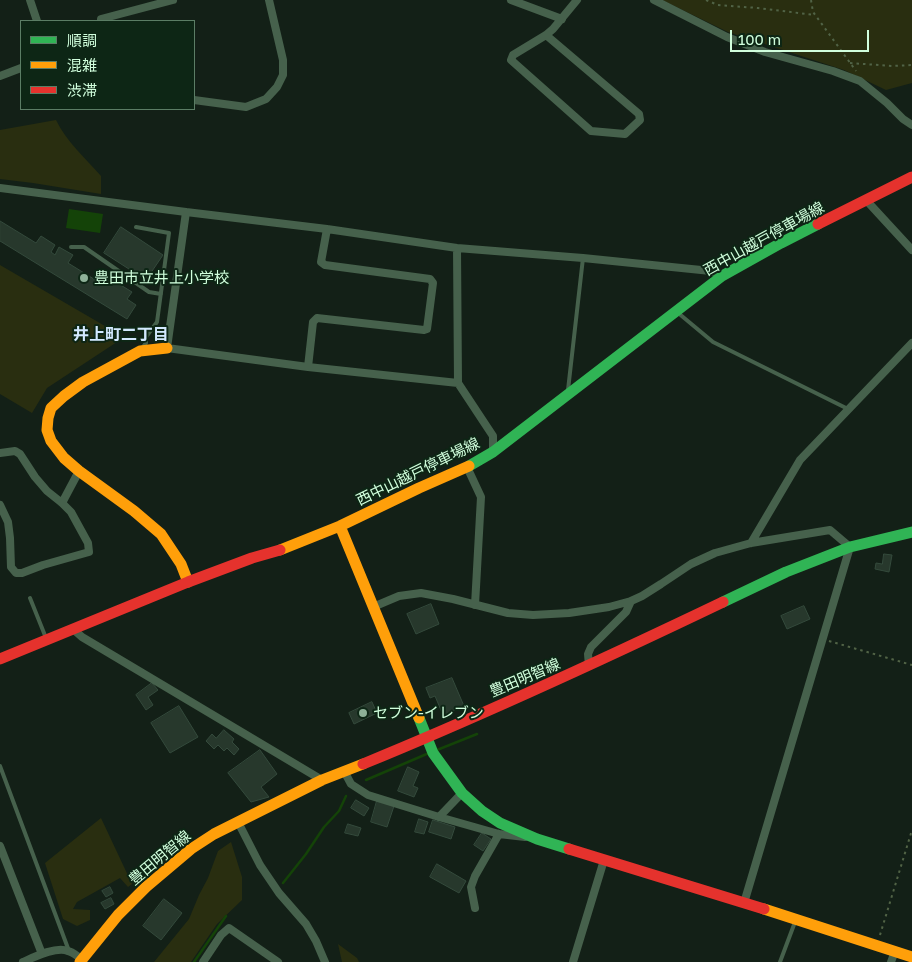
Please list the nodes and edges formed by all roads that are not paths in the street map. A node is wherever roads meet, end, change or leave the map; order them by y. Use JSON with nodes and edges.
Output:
{"nodes":[{"id":1,"x":30,"y":0,"type":"edge"},
{"id":2,"x":174,"y":0,"type":"edge"},
{"id":3,"x":269,"y":0,"type":"edge"},
{"id":4,"x":511,"y":0,"type":"edge"},
{"id":5,"x":577,"y":0,"type":"edge"},
{"id":6,"x":654,"y":0,"type":"edge"},
{"id":7,"x":562,"y":19,"type":"junction"},
{"id":8,"x":37,"y":20,"type":"edge"},
{"id":9,"x":101,"y":20,"type":"edge"},
{"id":10,"x":546,"y":35,"type":"junction"},
{"id":11,"x":20,"y":68,"type":"edge"},
{"id":12,"x":0,"y":76,"type":"edge"},
{"id":13,"x":195,"y":100,"type":"edge"},
{"id":14,"x":912,"y":125,"type":"edge"},
{"id":15,"x":912,"y":176,"type":"edge"},
{"id":16,"x":0,"y":188,"type":"edge"},
{"id":17,"x":866,"y":200,"type":"junction"},
{"id":18,"x":186,"y":212,"type":"junction"},
{"id":19,"x":136,"y":227,"type":"dead end"},
{"id":20,"x":326,"y":229,"type":"junction"},
{"id":21,"x":71,"y":247,"type":"dead end"},
{"id":22,"x":456,"y":248,"type":"junction"},
{"id":23,"x":912,"y":250,"type":"edge"},
{"id":24,"x":583,"y":258,"type":"junction"},
{"id":25,"x":722,"y":276,"type":"junction"},
{"id":26,"x":161,"y":294,"type":"junction"},
{"id":27,"x":677,"y":312,"type":"junction"},
{"id":28,"x":912,"y":343,"type":"edge"},
{"id":29,"x":166,"y":348,"type":"junction"},
{"id":30,"x":140,"y":351,"type":"junction"},
{"id":31,"x":308,"y":367,"type":"junction"},
{"id":32,"x":458,"y":383,"type":"junction"},
{"id":33,"x":568,"y":396,"type":"junction"},
{"id":34,"x":849,"y":409,"type":"junction"},
{"id":35,"x":493,"y":452,"type":"junction"},
{"id":36,"x":0,"y":453,"type":"edge"},
{"id":37,"x":467,"y":467,"type":"junction"},
{"id":38,"x":79,"y":471,"type":"junction"},
{"id":39,"x":62,"y":503,"type":"junction"},
{"id":40,"x":0,"y":505,"type":"edge"},
{"id":41,"x":340,"y":526,"type":"junction"},
{"id":42,"x":912,"y":532,"type":"edge"},
{"id":43,"x":751,"y":543,"type":"junction"},
{"id":44,"x":850,"y":547,"type":"junction"},
{"id":45,"x":188,"y":582,"type":"junction"},
{"id":46,"x":30,"y":598,"type":"dead end"},
{"id":47,"x":631,"y":601,"type":"junction"},
{"id":48,"x":475,"y":605,"type":"junction"},
{"id":49,"x":373,"y":607,"type":"junction"},
{"id":50,"x":73,"y":629,"type":"junction"},
{"id":51,"x":47,"y":640,"type":"junction"},
{"id":52,"x":0,"y":659,"type":"edge"},
{"id":53,"x":589,"y":666,"type":"junction"},
{"id":54,"x":426,"y":738,"type":"junction"},
{"id":55,"x":0,"y":766,"type":"edge"},
{"id":56,"x":344,"y":771,"type":"junction"},
{"id":57,"x":322,"y":780,"type":"junction"},
{"id":58,"x":462,"y":793,"type":"junction"},
{"id":59,"x":439,"y":818,"type":"junction"},
{"id":60,"x":238,"y":822,"type":"junction"},
{"id":61,"x":499,"y":834,"type":"junction"},
{"id":62,"x":536,"y":839,"type":"junction"},
{"id":63,"x":0,"y":846,"type":"edge"},
{"id":64,"x":604,"y":860,"type":"junction"},
{"id":65,"x":744,"y":903,"type":"junction"},
{"id":66,"x":475,"y":908,"type":"dead end"},
{"id":67,"x":796,"y":920,"type":"junction"},
{"id":68,"x":69,"y":951,"type":"junction"},
{"id":69,"x":42,"y":954,"type":"junction"},
{"id":70,"x":893,"y":957,"type":"edge"},
{"id":71,"x":912,"y":957,"type":"edge"},
{"id":72,"x":81,"y":961,"type":"edge"},
{"id":73,"x":22,"y":962,"type":"edge"},
{"id":74,"x":203,"y":962,"type":"edge"},
{"id":75,"x":278,"y":962,"type":"edge"},
{"id":76,"x":325,"y":962,"type":"edge"},
{"id":77,"x":573,"y":962,"type":"edge"},
{"id":78,"x":780,"y":962,"type":"edge"}],
"edges":[{"from":1,"to":8,"type":"street"},
{"from":2,"to":9,"type":"street"},
{"from":3,"to":13,"type":"street"},
{"from":4,"to":7,"type":"street"},
{"from":5,"to":7,"type":"street"},
{"from":6,"to":14,"type":"street"},
{"from":7,"to":10,"type":"street"},
{"from":10,"to":10,"type":"street"},
{"from":11,"to":12,"type":"street"},
{"from":15,"to":17,"type":"main road","name":"西中山越戸停車場線"},
{"from":16,"to":18,"type":"street"},
{"from":17,"to":23,"type":"street"},
{"from":17,"to":25,"type":"main road","name":"西中山越戸停車場線"},
{"from":18,"to":20,"type":"street"},
{"from":18,"to":29,"type":"street"},
{"from":19,"to":26,"type":"lane"},
{"from":20,"to":22,"type":"street"},
{"from":20,"to":31,"type":"street"},
{"from":21,"to":26,"type":"lane"},
{"from":22,"to":24,"type":"street"},
{"from":22,"to":32,"type":"street"},
{"from":24,"to":25,"type":"street"},
{"from":24,"to":33,"type":"lane"},
{"from":25,"to":27,"type":"main road","name":"西中山越戸停車場線"},
{"from":26,"to":30,"type":"lane"},
{"from":27,"to":33,"type":"main road","name":"西中山越戸停車場線"},
{"from":27,"to":34,"type":"lane"},
{"from":28,"to":34,"type":"street"},
{"from":29,"to":30,"type":"main road"},
{"from":29,"to":31,"type":"street"},
{"from":30,"to":38,"type":"main road"},
{"from":31,"to":32,"type":"street"},
{"from":32,"to":35,"type":"street"},
{"from":33,"to":35,"type":"main road","name":"西中山越戸停車場線"},
{"from":34,"to":43,"type":"street"},
{"from":35,"to":37,"type":"main road","name":"西中山越戸停車場線"},
{"from":36,"to":39,"type":"street"},
{"from":37,"to":41,"type":"main road","name":"西中山越戸停車場線"},
{"from":37,"to":48,"type":"street"},
{"from":38,"to":39,"type":"street"},
{"from":38,"to":45,"type":"main road"},
{"from":39,"to":40,"type":"street"},
{"from":41,"to":45,"type":"main road","name":"西中山越戸停車場線"},
{"from":41,"to":49,"type":"main road"},
{"from":42,"to":44,"type":"main road","name":"豊田明智線"},
{"from":43,"to":44,"type":"street"},
{"from":43,"to":47,"type":"street"},
{"from":44,"to":53,"type":"main road","name":"豊田明智線"},
{"from":44,"to":65,"type":"street"},
{"from":45,"to":50,"type":"main road","name":"西中山越戸停車場線"},
{"from":46,"to":51,"type":"lane"},
{"from":47,"to":48,"type":"street"},
{"from":47,"to":53,"type":"street"},
{"from":48,"to":49,"type":"street"},
{"from":49,"to":54,"type":"main road"},
{"from":50,"to":51,"type":"main road","name":"西中山越戸停車場線"},
{"from":50,"to":57,"type":"street"},
{"from":51,"to":52,"type":"main road","name":"西中山越戸停車場線"},
{"from":53,"to":54,"type":"main road","name":"豊田明智線"},
{"from":54,"to":56,"type":"main road","name":"豊田明智線"},
{"from":54,"to":58,"type":"main road"},
{"from":55,"to":68,"type":"lane"},
{"from":56,"to":57,"type":"main road","name":"豊田明智線"},
{"from":56,"to":59,"type":"street"},
{"from":57,"to":60,"type":"main road","name":"豊田明智線"},
{"from":58,"to":59,"type":"street"},
{"from":58,"to":62,"type":"main road"},
{"from":59,"to":61,"type":"street"},
{"from":60,"to":72,"type":"main road","name":"豊田明智線"},
{"from":60,"to":76,"type":"street"},
{"from":61,"to":62,"type":"street"},
{"from":61,"to":66,"type":"street"},
{"from":62,"to":64,"type":"main road"},
{"from":63,"to":69,"type":"street"},
{"from":64,"to":65,"type":"main road"},
{"from":64,"to":77,"type":"street"},
{"from":65,"to":67,"type":"main road"},
{"from":67,"to":70,"type":"main road"},
{"from":67,"to":78,"type":"lane"},
{"from":68,"to":69,"type":"street"},
{"from":68,"to":72,"type":"street"},
{"from":69,"to":73,"type":"street"},
{"from":70,"to":71,"type":"main road"},
{"from":74,"to":75,"type":"street"}]}
